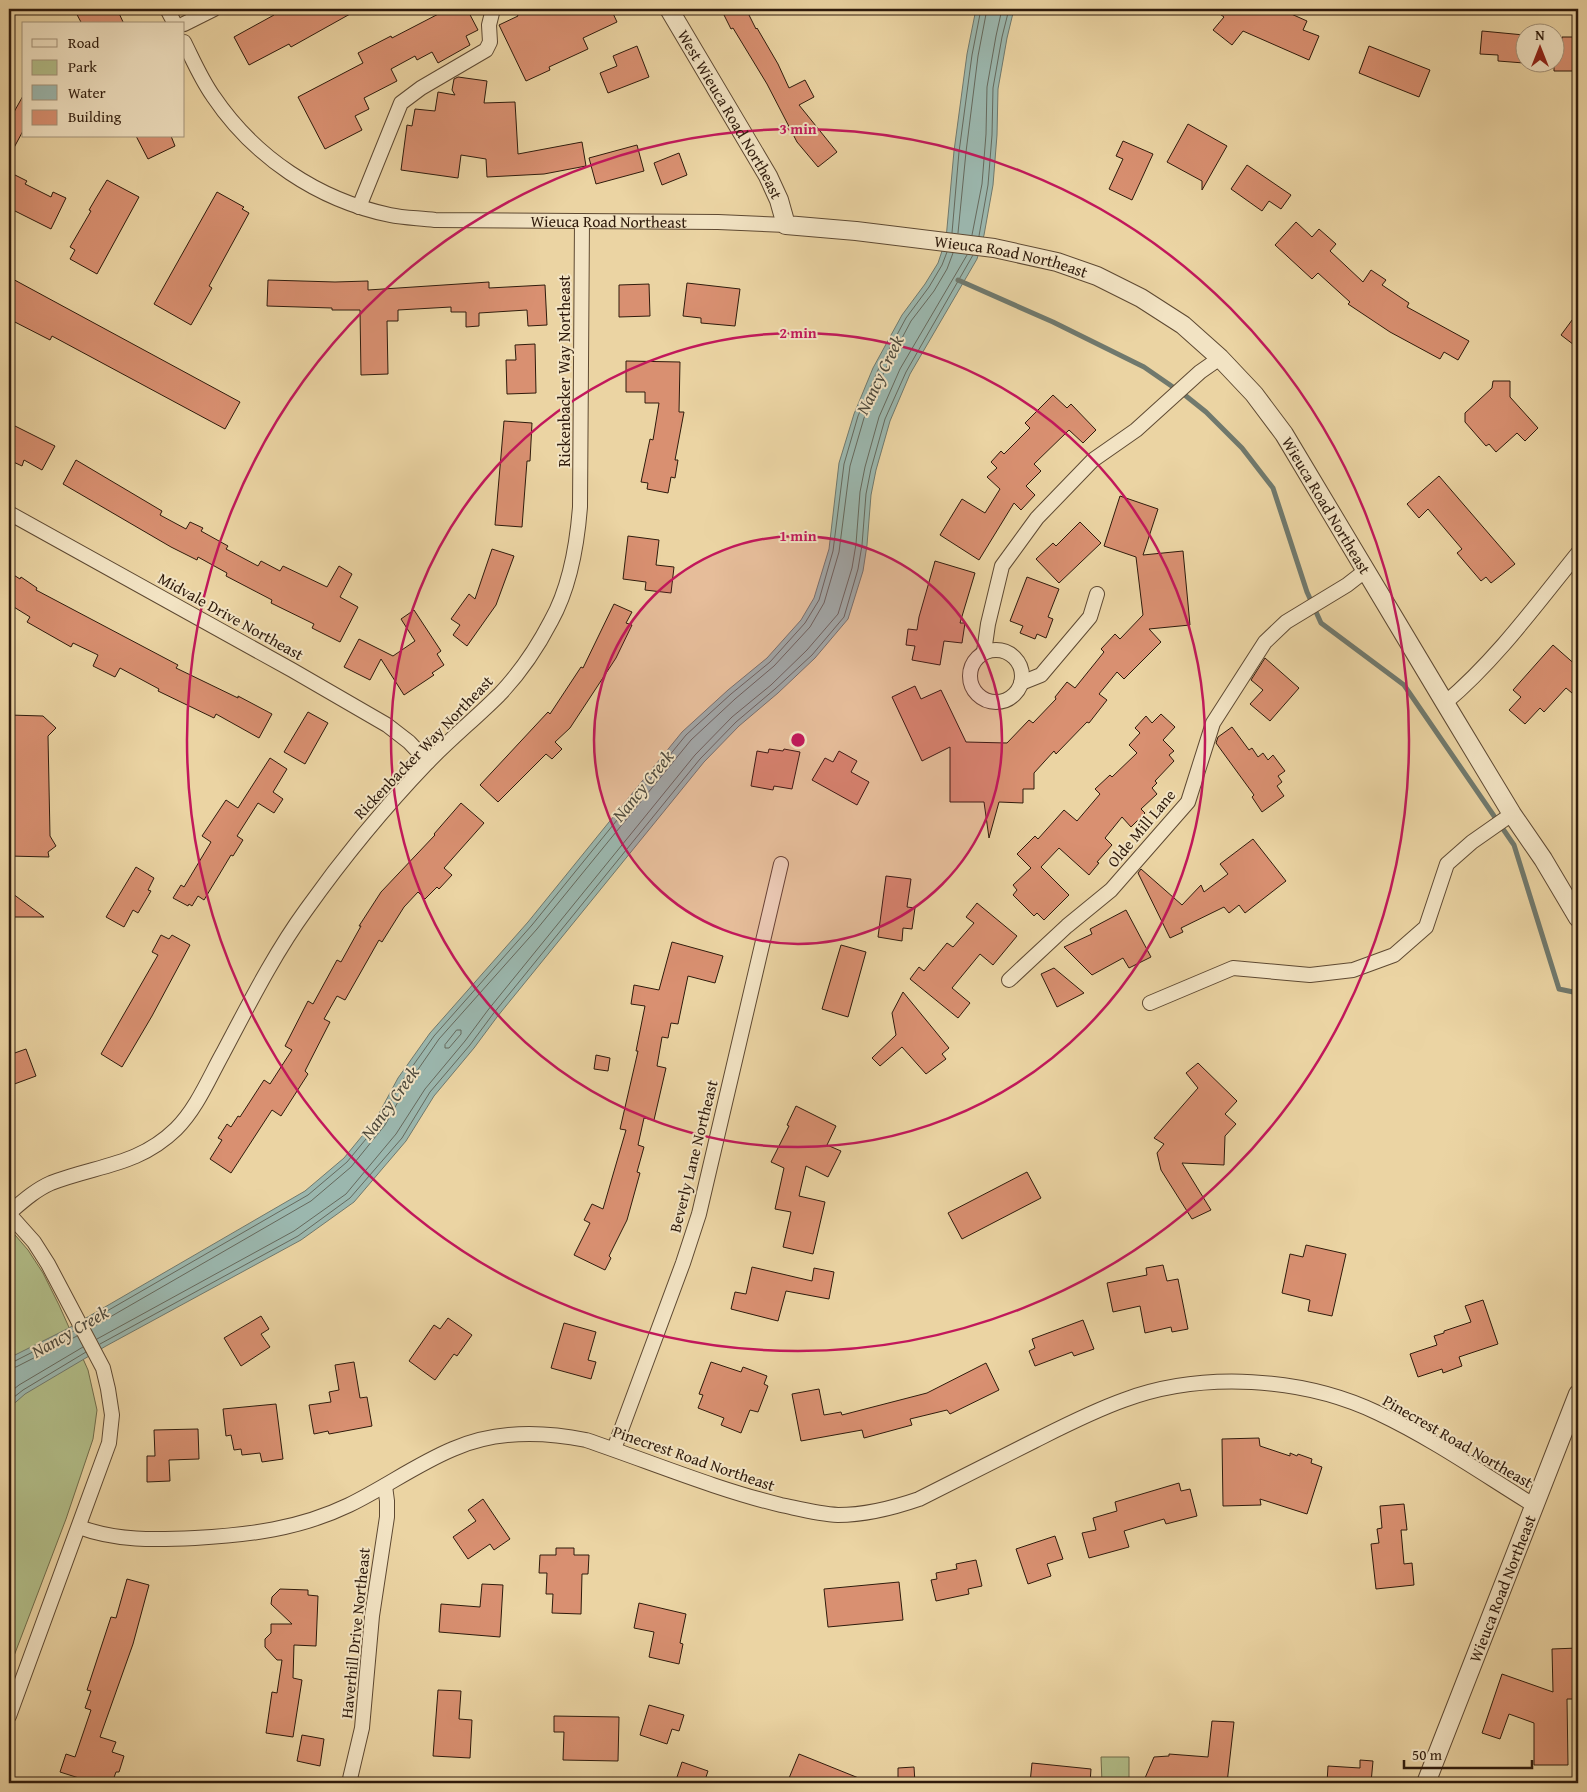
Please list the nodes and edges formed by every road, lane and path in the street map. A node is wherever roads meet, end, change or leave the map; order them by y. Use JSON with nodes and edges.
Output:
{"nodes":[{"id":1,"x":167,"y":9,"type":"edge"},
{"id":2,"x":214,"y":9,"type":"edge"},
{"id":3,"x":494,"y":9,"type":"edge"},
{"id":4,"x":669,"y":9,"type":"edge"},
{"id":5,"x":174,"y":22,"type":"edge"},
{"id":6,"x":185,"y":24,"type":"edge"},
{"id":7,"x":185,"y":44,"type":"edge"},
{"id":8,"x":359,"y":207,"type":"junction"},
{"id":9,"x":582,"y":221,"type":"junction"},
{"id":10,"x":786,"y":225,"type":"junction"},
{"id":11,"x":1220,"y":358,"type":"junction"},
{"id":12,"x":9,"y":513,"type":"edge"},
{"id":13,"x":1578,"y":553,"type":"edge"},
{"id":14,"x":1365,"y":571,"type":"junction"},
{"id":15,"x":1097,"y":594,"type":"dead end"},
{"id":16,"x":984,"y":652,"type":"junction"},
{"id":17,"x":1021,"y":683,"type":"junction"},
{"id":18,"x":1444,"y":703,"type":"junction"},
{"id":19,"x":428,"y":762,"type":"junction"},
{"id":20,"x":1510,"y":815,"type":"junction"},
{"id":21,"x":781,"y":864,"type":"dead end"},
{"id":22,"x":1578,"y":918,"type":"edge"},
{"id":23,"x":1010,"y":980,"type":"dead end"},
{"id":24,"x":1150,"y":1003,"type":"dead end"},
{"id":25,"x":9,"y":1214,"type":"edge"},
{"id":26,"x":1578,"y":1394,"type":"edge"},
{"id":27,"x":614,"y":1449,"type":"junction"},
{"id":28,"x":385,"y":1486,"type":"junction"},
{"id":29,"x":1535,"y":1506,"type":"junction"},
{"id":30,"x":78,"y":1527,"type":"junction"},
{"id":31,"x":9,"y":1716,"type":"edge"},
{"id":32,"x":349,"y":1783,"type":"edge"},
{"id":33,"x":1426,"y":1783,"type":"edge"}],
"edges":[{"from":1,"to":5,"type":"street"},
{"from":2,"to":6,"type":"street"},
{"from":3,"to":8,"type":"street"},
{"from":4,"to":10,"type":"street","name":"West Wieuca Road Northeast"},
{"from":7,"to":8,"type":"street","name":"Wieuca Road Northeast"},
{"from":8,"to":9,"type":"street","name":"Wieuca Road Northeast"},
{"from":9,"to":10,"type":"street","name":"Wieuca Road Northeast"},
{"from":9,"to":19,"type":"street","name":"Rickenbacker Way Northeast"},
{"from":10,"to":11,"type":"street","name":"Wieuca Road Northeast"},
{"from":11,"to":14,"type":"street","name":"Wieuca Road Northeast"},
{"from":11,"to":16,"type":"street"},
{"from":12,"to":19,"type":"street","name":"Midvale Drive Northeast"},
{"from":13,"to":18,"type":"street"},
{"from":14,"to":18,"type":"street","name":"Wieuca Road Northeast"},
{"from":14,"to":23,"type":"street","name":"Olde Mill Lane"},
{"from":15,"to":17,"type":"street"},
{"from":16,"to":17,"type":"street"},
{"from":16,"to":17,"type":"street"},
{"from":18,"to":20,"type":"street","name":"Wieuca Road Northeast"},
{"from":19,"to":25,"type":"street","name":"Rickenbacker Way Northeast"},
{"from":20,"to":22,"type":"street","name":"Wieuca Road Northeast"},
{"from":20,"to":24,"type":"street"},
{"from":21,"to":27,"type":"street","name":"Beverly Lane Northeast"},
{"from":25,"to":30,"type":"street"},
{"from":26,"to":29,"type":"street","name":"Wieuca Road Northeast"},
{"from":27,"to":28,"type":"street","name":"Pinecrest Road Northeast"},
{"from":27,"to":29,"type":"street","name":"Pinecrest Road Northeast"},
{"from":28,"to":30,"type":"street","name":"Pinecrest Road Northeast"},
{"from":28,"to":32,"type":"street","name":"Haverhill Drive Northeast"},
{"from":29,"to":33,"type":"street","name":"Wieuca Road Northeast"},
{"from":30,"to":31,"type":"street"}]}
